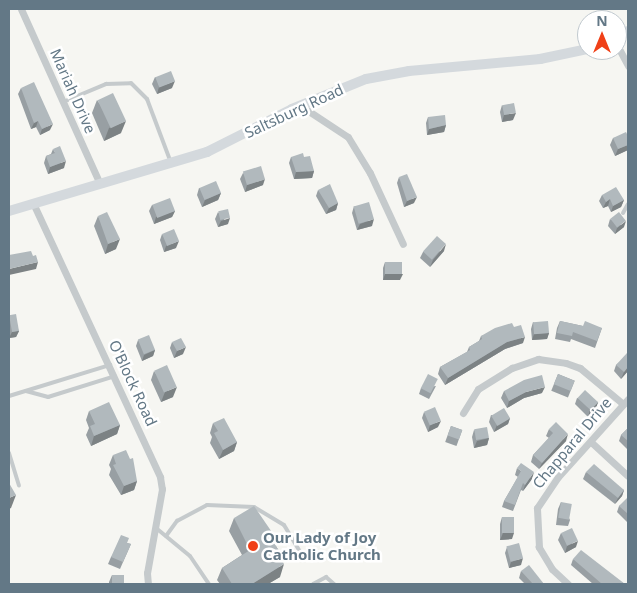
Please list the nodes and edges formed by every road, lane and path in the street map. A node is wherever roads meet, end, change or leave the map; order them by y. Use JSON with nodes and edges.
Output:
{"nodes":[{"id":1,"x":20,"y":9,"type":"edge"},
{"id":2,"x":577,"y":51,"type":"edge"},
{"id":3,"x":63,"y":102,"type":"junction"},
{"id":4,"x":301,"y":106,"type":"junction"},
{"id":5,"x":171,"y":164,"type":"junction"},
{"id":6,"x":100,"y":184,"type":"junction"},
{"id":7,"x":33,"y":203,"type":"junction"},
{"id":8,"x":628,"y":204,"type":"edge"},
{"id":9,"x":9,"y":211,"type":"edge"},
{"id":10,"x":623,"y":213,"type":"dead end"},
{"id":11,"x":403,"y":244,"type":"dead end"},
{"id":12,"x":110,"y":365,"type":"junction"},
{"id":13,"x":115,"y":376,"type":"junction"},
{"id":14,"x":26,"y":391,"type":"junction"},
{"id":15,"x":9,"y":396,"type":"edge"},
{"id":16,"x":626,"y":401,"type":"edge"},
{"id":17,"x":463,"y":413,"type":"dead end"},
{"id":18,"x":590,"y":442,"type":"junction"},
{"id":19,"x":9,"y":453,"type":"edge"},
{"id":20,"x":628,"y":476,"type":"edge"},
{"id":21,"x":19,"y":485,"type":"dead end"},
{"id":22,"x":156,"y":528,"type":"junction"},
{"id":23,"x":166,"y":536,"type":"junction"},
{"id":24,"x":304,"y":558,"type":"dead end"},
{"id":25,"x":148,"y":584,"type":"edge"},
{"id":26,"x":209,"y":584,"type":"edge"},
{"id":27,"x":313,"y":584,"type":"edge"},
{"id":28,"x":334,"y":584,"type":"edge"},
{"id":29,"x":568,"y":584,"type":"edge"}],
"edges":[{"from":1,"to":3,"type":"street","name":"Mariah Drive"},
{"from":2,"to":4,"type":"main road","name":"Saltsburg Road"},
{"from":3,"to":5,"type":"lane"},
{"from":3,"to":6,"type":"street","name":"Mariah Drive"},
{"from":4,"to":5,"type":"main road","name":"Saltsburg Road"},
{"from":4,"to":11,"type":"street"},
{"from":5,"to":6,"type":"main road","name":"Saltsburg Road"},
{"from":6,"to":7,"type":"main road","name":"Saltsburg Road"},
{"from":7,"to":9,"type":"main road","name":"Saltsburg Road"},
{"from":7,"to":12,"type":"street","name":"O'Block Road"},
{"from":8,"to":10,"type":"lane"},
{"from":12,"to":13,"type":"street","name":"O'Block Road"},
{"from":12,"to":14,"type":"lane"},
{"from":13,"to":14,"type":"lane"},
{"from":13,"to":22,"type":"street","name":"O'Block Road"},
{"from":14,"to":15,"type":"lane"},
{"from":16,"to":17,"type":"street"},
{"from":16,"to":18,"type":"street","name":"Chapparal Drive"},
{"from":18,"to":20,"type":"street"},
{"from":18,"to":29,"type":"street","name":"Chapparal Drive"},
{"from":19,"to":21,"type":"lane"},
{"from":22,"to":23,"type":"lane"},
{"from":22,"to":25,"type":"street","name":"O'Block Road"},
{"from":23,"to":24,"type":"lane"},
{"from":23,"to":26,"type":"lane"},
{"from":27,"to":28,"type":"lane"}]}
